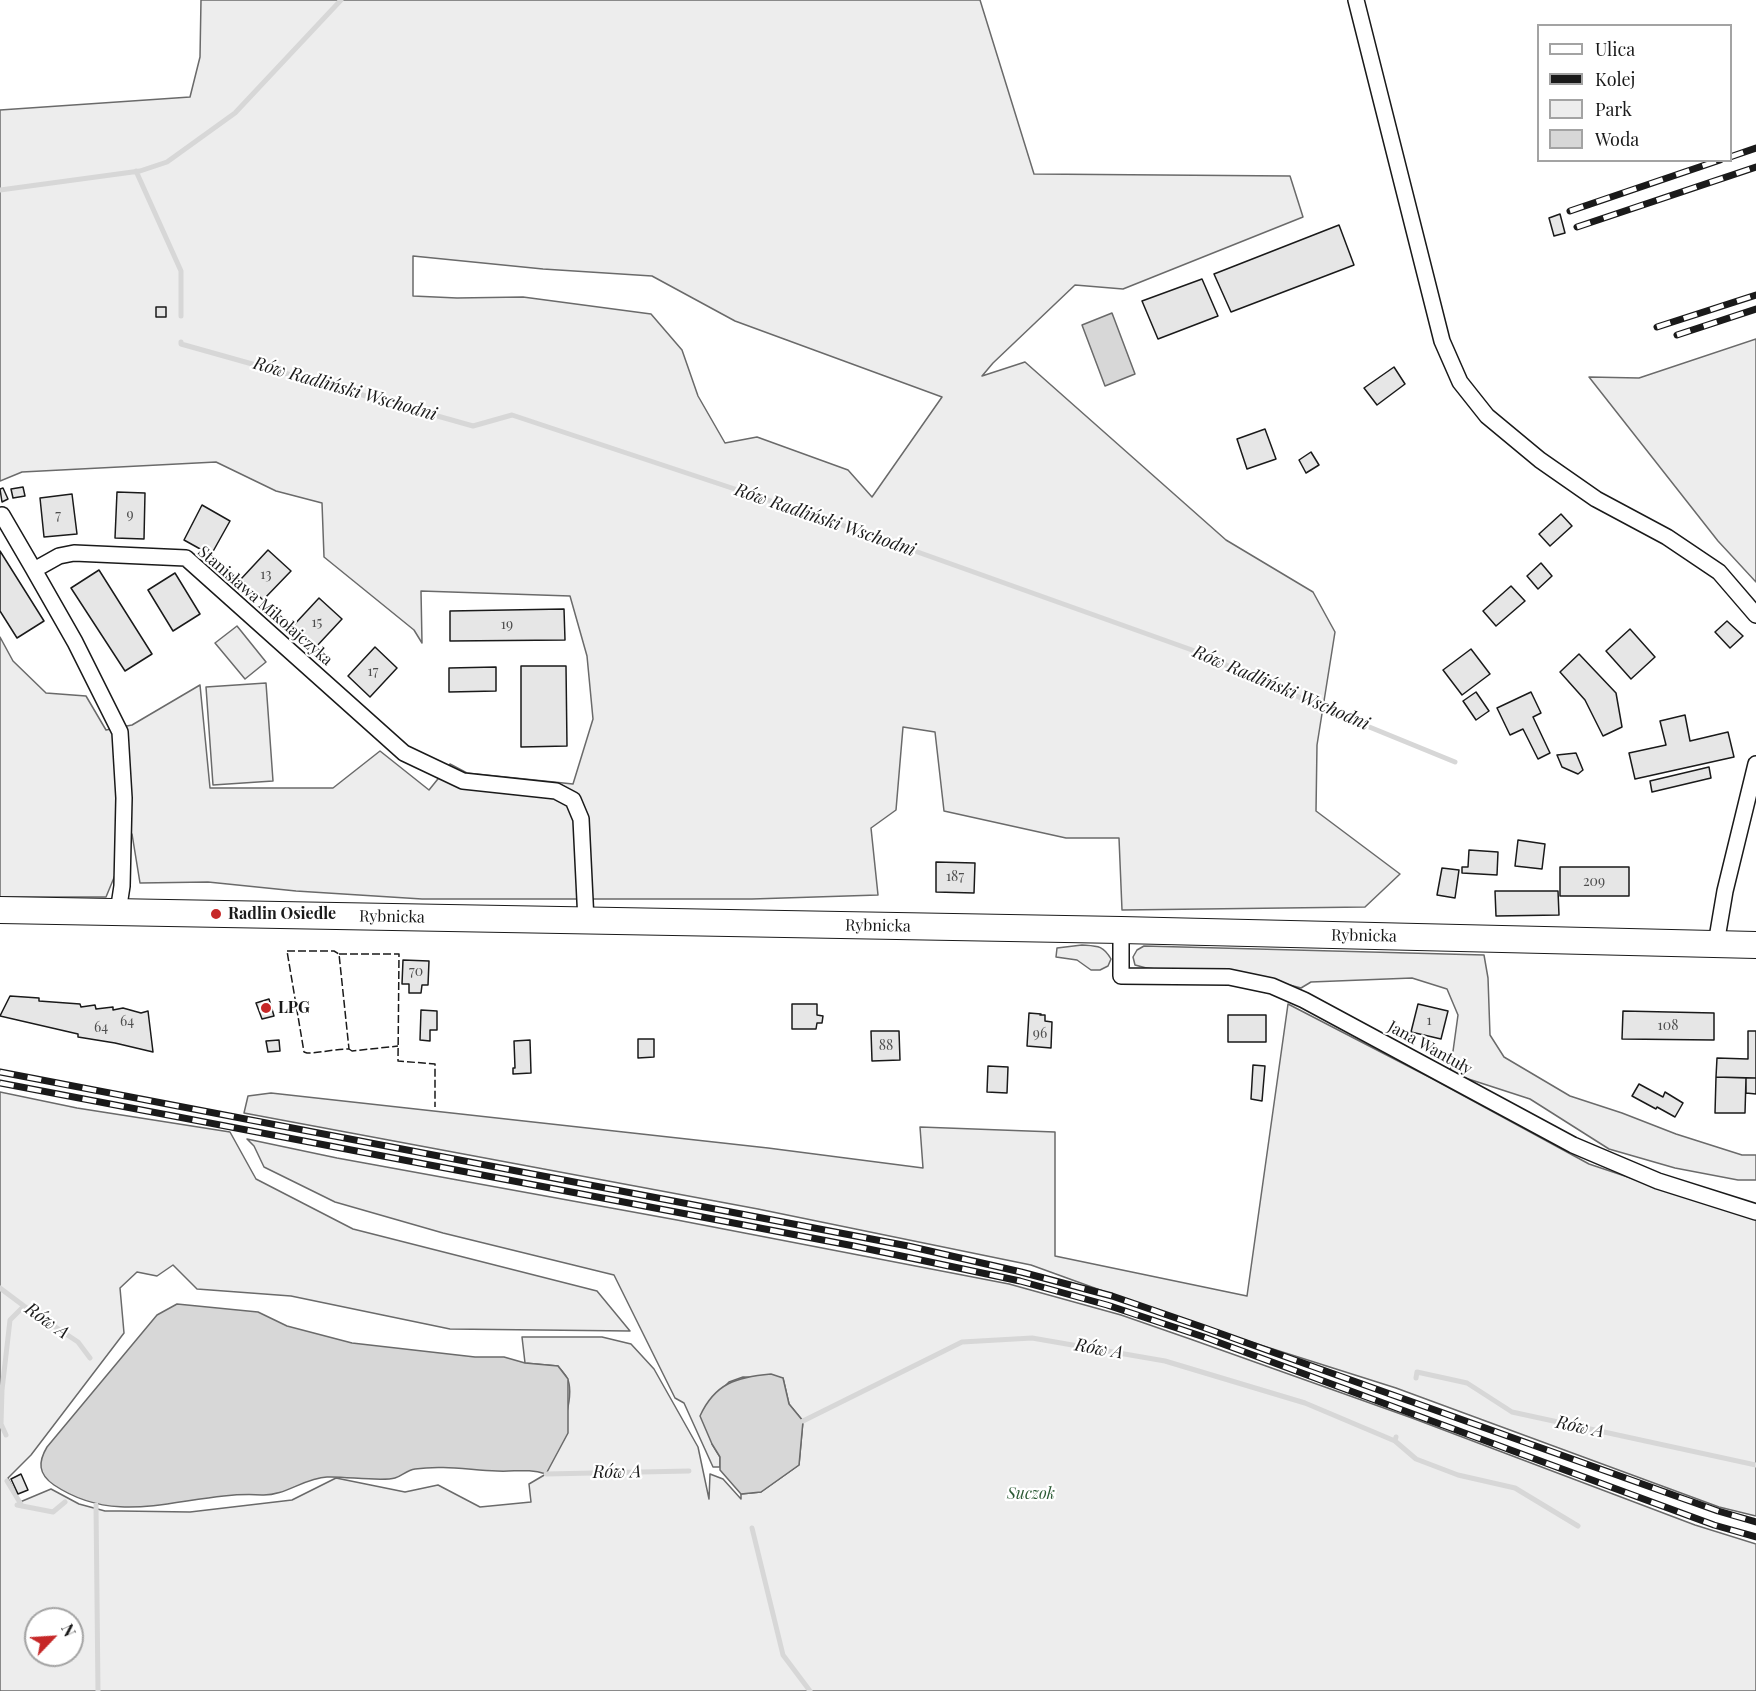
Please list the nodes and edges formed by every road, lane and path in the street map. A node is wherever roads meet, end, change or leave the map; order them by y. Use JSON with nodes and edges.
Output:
{"nodes":[{"id":1,"x":1356,"y":0,"type":"edge"},
{"id":2,"x":2,"y":515,"type":"dead end"},
{"id":3,"x":34,"y":570,"type":"junction"},
{"id":4,"x":1756,"y":615,"type":"edge"},
{"id":5,"x":1756,"y":764,"type":"edge"},
{"id":6,"x":0,"y":910,"type":"edge"},
{"id":7,"x":118,"y":912,"type":"junction"},
{"id":8,"x":586,"y":921,"type":"junction"},
{"id":9,"x":1121,"y":930,"type":"junction"},
{"id":10,"x":1716,"y":944,"type":"junction"},
{"id":11,"x":1756,"y":945,"type":"edge"},
{"id":12,"x":1756,"y":1212,"type":"edge"}],
"edges":[{"from":1,"to":4,"type":"street"},
{"from":2,"to":3,"type":"street"},
{"from":3,"to":7,"type":"street"},
{"from":3,"to":8,"type":"street","name":"Stanisława Mikołajczyka"},
{"from":5,"to":10,"type":"street"},
{"from":6,"to":7,"type":"main road","name":"Rybnicka"},
{"from":7,"to":8,"type":"main road","name":"Rybnicka"},
{"from":8,"to":9,"type":"main road","name":"Rybnicka"},
{"from":9,"to":10,"type":"main road","name":"Rybnicka"},
{"from":9,"to":12,"type":"street","name":"Jana Wantuły"},
{"from":10,"to":11,"type":"main road","name":"Rybnicka"}]}
